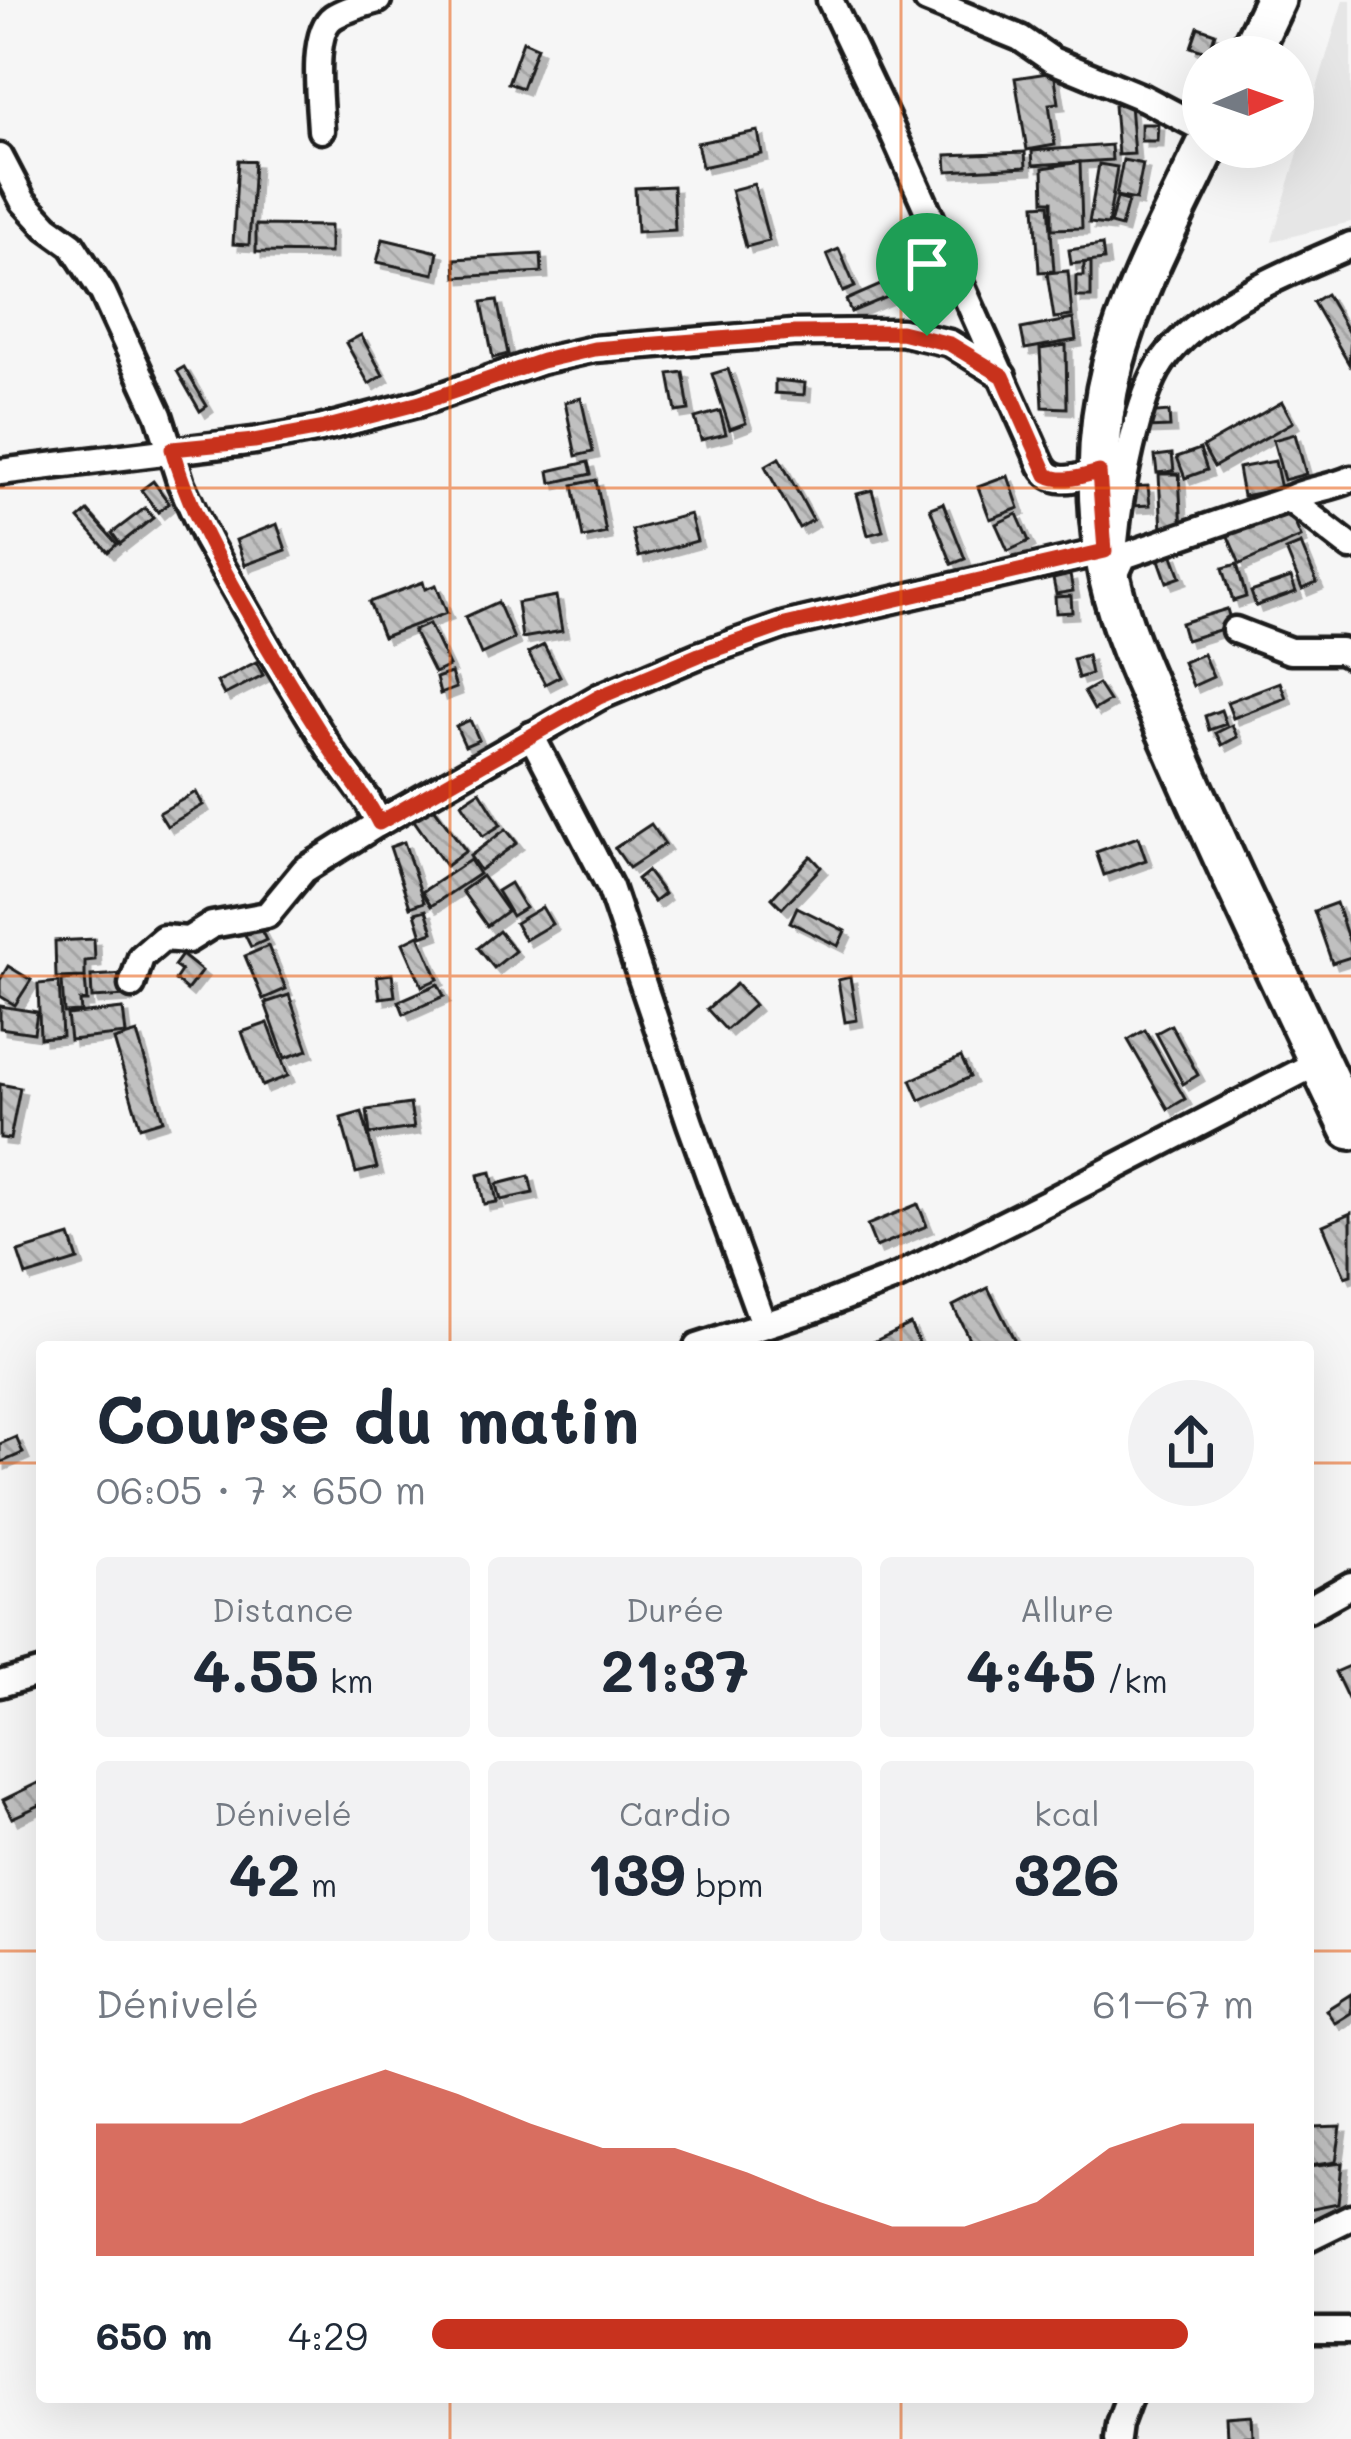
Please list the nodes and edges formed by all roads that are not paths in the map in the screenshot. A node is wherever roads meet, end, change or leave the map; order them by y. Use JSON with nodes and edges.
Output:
{"nodes":[{"id":1,"x":379,"y":0,"type":"edge"},
{"id":2,"x":927,"y":0,"type":"edge"},
{"id":3,"x":1275,"y":0,"type":"edge"},
{"id":4,"x":836,"y":3,"type":"edge"},
{"id":5,"x":1258,"y":36,"type":"edge"},
{"id":6,"x":1182,"y":118,"type":"edge"},
{"id":7,"x":321,"y":130,"type":"dead end"},
{"id":8,"x":0,"y":157,"type":"edge"},
{"id":9,"x":1196,"y":168,"type":"edge"},
{"id":10,"x":1351,"y":245,"type":"edge"},
{"id":11,"x":1003,"y":376,"type":"junction"},
{"id":12,"x":172,"y":449,"type":"junction"},
{"id":13,"x":0,"y":472,"type":"edge"},
{"id":14,"x":1099,"y":472,"type":"junction"},
{"id":15,"x":1351,"y":479,"type":"edge"},
{"id":16,"x":1288,"y":499,"type":"junction"},
{"id":17,"x":1351,"y":547,"type":"edge"},
{"id":18,"x":1108,"y":568,"type":"junction"},
{"id":19,"x":1234,"y":630,"type":"dead end"},
{"id":20,"x":1351,"y":656,"type":"edge"},
{"id":21,"x":531,"y":735,"type":"junction"},
{"id":22,"x":379,"y":823,"type":"junction"},
{"id":23,"x":132,"y":985,"type":"dead end"},
{"id":24,"x":1319,"y":1062,"type":"junction"},
{"id":25,"x":1351,"y":1130,"type":"edge"},
{"id":26,"x":763,"y":1324,"type":"junction"},
{"id":27,"x":715,"y":1341,"type":"edge"},
{"id":28,"x":1351,"y":1585,"type":"edge"},
{"id":29,"x":1314,"y":1606,"type":"edge"},
{"id":30,"x":36,"y":1674,"type":"edge"},
{"id":31,"x":0,"y":1684,"type":"edge"},
{"id":32,"x":1351,"y":2217,"type":"edge"},
{"id":33,"x":1314,"y":2235,"type":"edge"},
{"id":34,"x":1351,"y":2331,"type":"edge"},
{"id":35,"x":1314,"y":2332,"type":"edge"},
{"id":36,"x":1127,"y":2403,"type":"edge"},
{"id":37,"x":1117,"y":2439,"type":"edge"}],
"edges":[{"from":1,"to":7,"type":"street"},
{"from":2,"to":6,"type":"street"},
{"from":3,"to":5,"type":"main road"},
{"from":4,"to":11,"type":"street"},
{"from":8,"to":12,"type":"street"},
{"from":9,"to":14,"type":"main road"},
{"from":10,"to":18,"type":"street"},
{"from":11,"to":12,"type":"street"},
{"from":11,"to":14,"type":"street"},
{"from":12,"to":13,"type":"street"},
{"from":12,"to":22,"type":"street"},
{"from":14,"to":18,"type":"main road"},
{"from":15,"to":16,"type":"street"},
{"from":16,"to":17,"type":"street"},
{"from":16,"to":18,"type":"street"},
{"from":18,"to":21,"type":"street"},
{"from":18,"to":24,"type":"main road"},
{"from":19,"to":20,"type":"street"},
{"from":21,"to":22,"type":"street"},
{"from":21,"to":26,"type":"street"},
{"from":22,"to":23,"type":"street"},
{"from":24,"to":25,"type":"main road"},
{"from":24,"to":26,"type":"street"},
{"from":26,"to":27,"type":"street"},
{"from":28,"to":29,"type":"street"},
{"from":30,"to":31,"type":"street"},
{"from":32,"to":33,"type":"street"},
{"from":34,"to":35,"type":"street"},
{"from":36,"to":37,"type":"street"}]}
